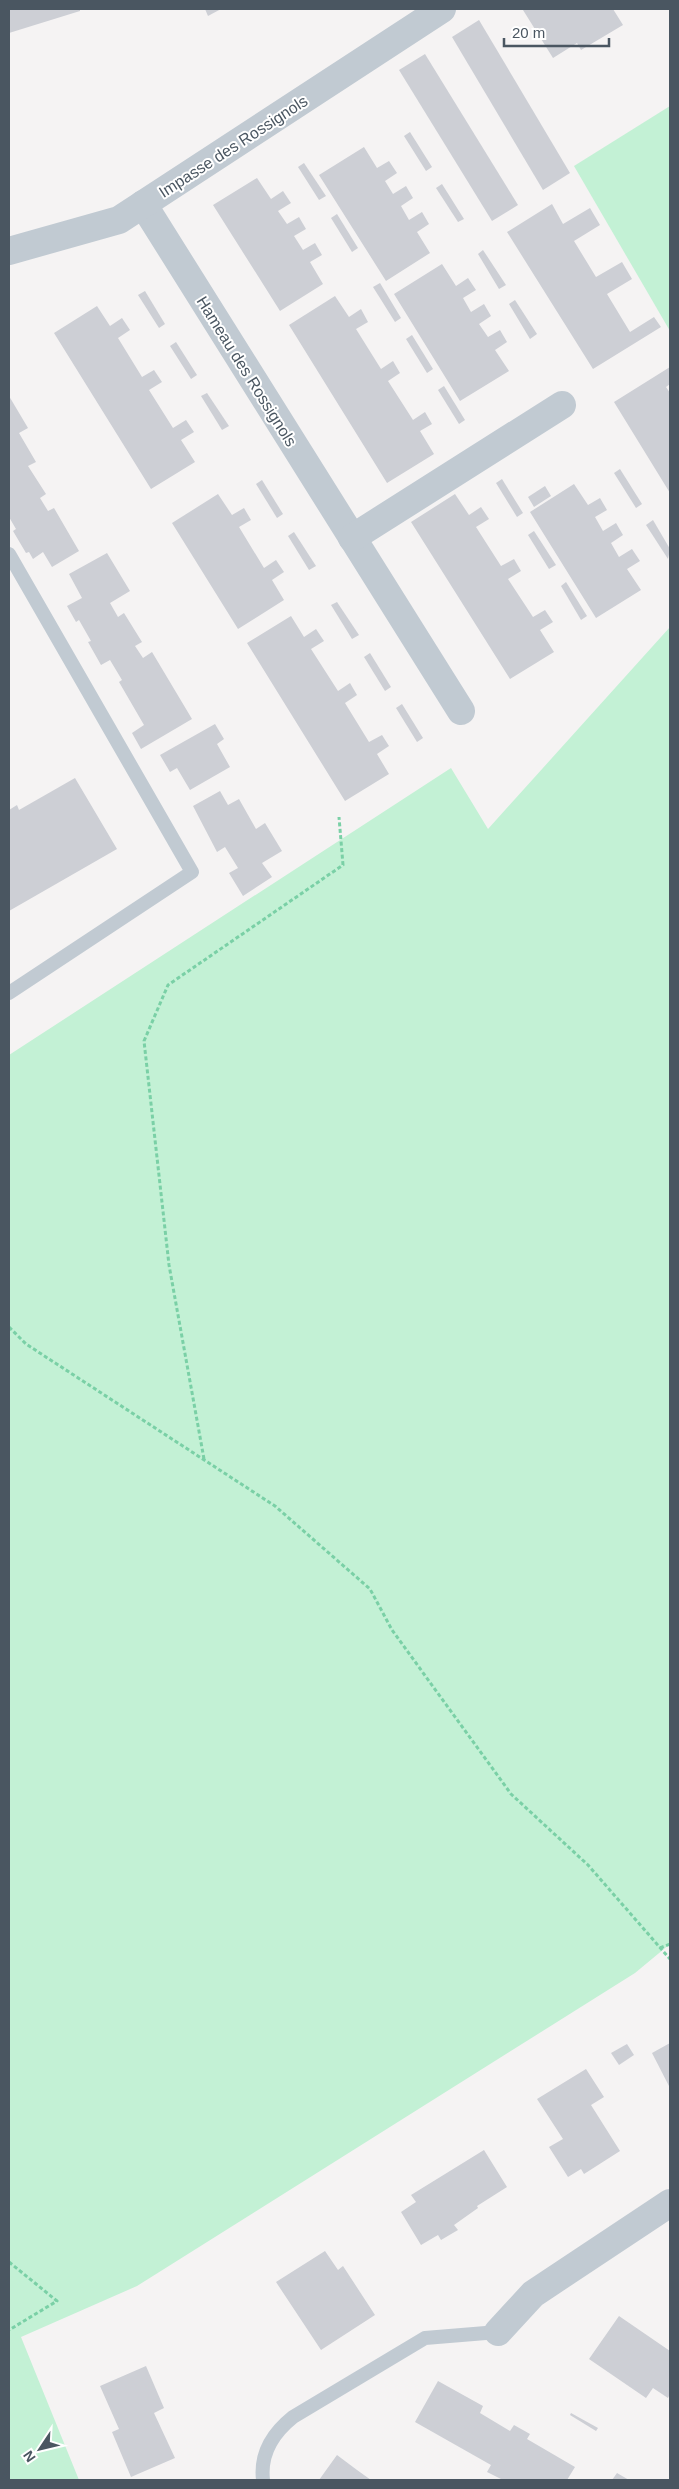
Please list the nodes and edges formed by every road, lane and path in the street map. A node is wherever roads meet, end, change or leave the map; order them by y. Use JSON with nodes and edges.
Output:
{"nodes":[{"id":1,"x":442,"y":9,"type":"edge"},
{"id":2,"x":143,"y":204,"type":"junction"},
{"id":3,"x":9,"y":251,"type":"edge"},
{"id":4,"x":562,"y":405,"type":"dead end"},
{"id":5,"x":352,"y":538,"type":"junction"},
{"id":6,"x":9,"y":554,"type":"edge"},
{"id":7,"x":461,"y":712,"type":"dead end"},
{"id":8,"x":339,"y":817,"type":"dead end"},
{"id":9,"x":9,"y":993,"type":"edge"},
{"id":10,"x":9,"y":1327,"type":"edge"},
{"id":11,"x":204,"y":1460,"type":"junction"},
{"id":12,"x":670,"y":1944,"type":"edge"},
{"id":13,"x":660,"y":1948,"type":"junction"},
{"id":14,"x":670,"y":1959,"type":"edge"},
{"id":15,"x":670,"y":2203,"type":"edge"},
{"id":16,"x":9,"y":2262,"type":"edge"},
{"id":17,"x":9,"y":2330,"type":"edge"},
{"id":18,"x":498,"y":2332,"type":"joint"},
{"id":19,"x":263,"y":2480,"type":"edge"}],
"edges":[{"from":1,"to":2,"type":"street","name":"Impasse des Rossignols"},
{"from":2,"to":3,"type":"street","name":"Impasse des Rossignols"},
{"from":2,"to":5,"type":"street","name":"Hameau des Rossignols"},
{"from":4,"to":5,"type":"street"},
{"from":5,"to":7,"type":"street","name":"Hameau des Rossignols"},
{"from":6,"to":9,"type":"lane"},
{"from":8,"to":11,"type":"path"},
{"from":10,"to":11,"type":"path"},
{"from":11,"to":13,"type":"path"},
{"from":12,"to":13,"type":"path"},
{"from":13,"to":14,"type":"path"},
{"from":15,"to":18,"type":"street"},
{"from":16,"to":17,"type":"path"},
{"from":18,"to":19,"type":"lane"}]}
